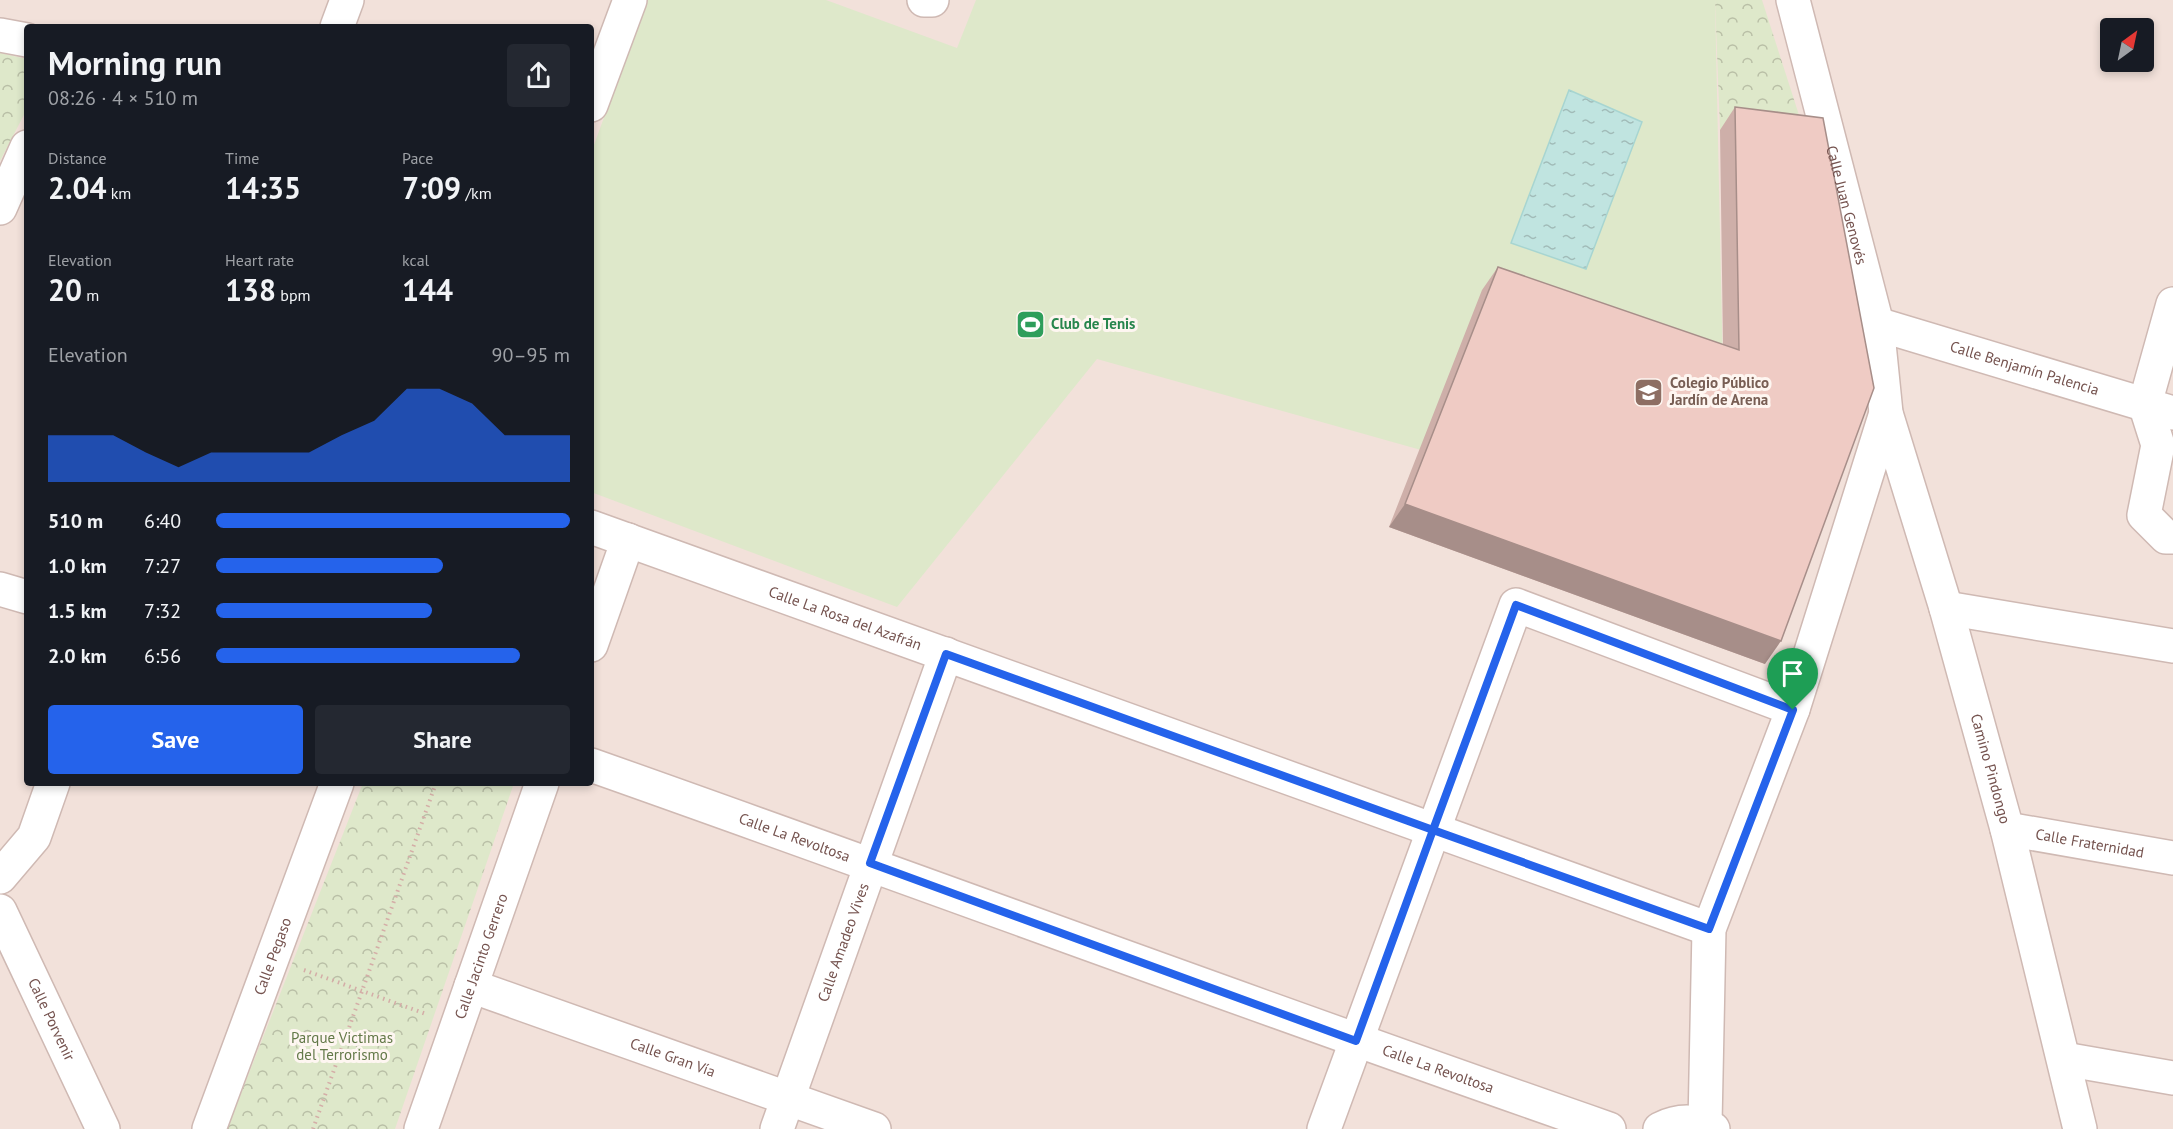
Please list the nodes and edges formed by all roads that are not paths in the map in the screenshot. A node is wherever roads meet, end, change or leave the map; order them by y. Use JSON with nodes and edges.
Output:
{"nodes":[{"id":1,"x":347,"y":0,"type":"edge"},
{"id":2,"x":630,"y":0,"type":"edge"},
{"id":3,"x":924,"y":0,"type":"edge"},
{"id":4,"x":932,"y":0,"type":"edge"},
{"id":5,"x":1793,"y":0,"type":"edge"},
{"id":6,"x":338,"y":24,"type":"edge"},
{"id":7,"x":0,"y":35,"type":"edge"},
{"id":8,"x":24,"y":39,"type":"edge"},
{"id":9,"x":594,"y":97,"type":"edge"},
{"id":10,"x":24,"y":154,"type":"edge"},
{"id":11,"x":0,"y":208,"type":"edge"},
{"id":12,"x":2173,"y":304,"type":"edge"},
{"id":13,"x":1876,"y":324,"type":"junction"},
{"id":14,"x":2159,"y":408,"type":"edge"},
{"id":15,"x":1886,"y":413,"type":"junction"},
{"id":16,"x":594,"y":528,"type":"edge"},
{"id":17,"x":2173,"y":537,"type":"edge"},
{"id":18,"x":628,"y":540,"type":"junction"},
{"id":19,"x":0,"y":589,"type":"edge"},
{"id":20,"x":24,"y":596,"type":"edge"},
{"id":21,"x":1946,"y":608,"type":"junction"},
{"id":22,"x":594,"y":636,"type":"edge"},
{"id":23,"x":2173,"y":646,"type":"edge"},
{"id":24,"x":946,"y":654,"type":"junction"},
{"id":25,"x":1793,"y":710,"type":"junction"},
{"id":26,"x":594,"y":766,"type":"edge"},
{"id":27,"x":52,"y":786,"type":"edge"},
{"id":28,"x":336,"y":786,"type":"edge"},
{"id":29,"x":542,"y":786,"type":"edge"},
{"id":30,"x":2007,"y":829,"type":"junction"},
{"id":31,"x":1433,"y":830,"type":"junction"},
{"id":32,"x":2173,"y":858,"type":"edge"},
{"id":33,"x":870,"y":863,"type":"junction"},
{"id":34,"x":0,"y":877,"type":"edge"},
{"id":35,"x":0,"y":911,"type":"edge"},
{"id":36,"x":1709,"y":929,"type":"junction"},
{"id":37,"x":471,"y":986,"type":"junction"},
{"id":38,"x":1356,"y":1041,"type":"junction"},
{"id":39,"x":2064,"y":1059,"type":"junction"},
{"id":40,"x":2173,"y":1078,"type":"edge"},
{"id":41,"x":788,"y":1098,"type":"junction"},
{"id":42,"x":1709,"y":1127,"type":"edge"},
{"id":43,"x":103,"y":1129,"type":"edge"},
{"id":44,"x":209,"y":1129,"type":"edge"},
{"id":45,"x":421,"y":1129,"type":"edge"},
{"id":46,"x":777,"y":1129,"type":"edge"},
{"id":47,"x":874,"y":1129,"type":"edge"},
{"id":48,"x":1323,"y":1129,"type":"edge"},
{"id":49,"x":1609,"y":1129,"type":"edge"},
{"id":50,"x":1660,"y":1129,"type":"edge"},
{"id":51,"x":2080,"y":1129,"type":"edge"}],
"edges":[{"from":1,"to":6,"type":"street"},
{"from":2,"to":9,"type":"street"},
{"from":3,"to":4,"type":"street"},
{"from":5,"to":13,"type":"street","name":"Calle Juan Genovés"},
{"from":7,"to":8,"type":"street"},
{"from":10,"to":11,"type":"street"},
{"from":12,"to":14,"type":"street"},
{"from":13,"to":14,"type":"street","name":"Calle Benjamín Palencia"},
{"from":13,"to":15,"type":"street","name":"Calle Juan Genovés"},
{"from":14,"to":17,"type":"street"},
{"from":15,"to":21,"type":"street","name":"Camino Pindongo"},
{"from":15,"to":25,"type":"street"},
{"from":16,"to":18,"type":"street","name":"Calle La Rosa del Azafrán"},
{"from":18,"to":22,"type":"street"},
{"from":18,"to":24,"type":"street","name":"Calle La Rosa del Azafrán"},
{"from":19,"to":20,"type":"street"},
{"from":21,"to":23,"type":"street"},
{"from":21,"to":30,"type":"street","name":"Camino Pindongo"},
{"from":24,"to":31,"type":"street","name":"Calle La Rosa del Azafrán"},
{"from":24,"to":33,"type":"street","name":"Calle Amadeo Vives"},
{"from":25,"to":31,"type":"street"},
{"from":25,"to":36,"type":"street"},
{"from":26,"to":33,"type":"street","name":"Calle La Revoltosa"},
{"from":27,"to":34,"type":"street"},
{"from":28,"to":44,"type":"street","name":"Calle Pegaso"},
{"from":29,"to":37,"type":"street","name":"Calle Jacinto Gerrero"},
{"from":30,"to":32,"type":"street","name":"Calle Fraternidad"},
{"from":30,"to":39,"type":"street","name":"Camino Pindongo"},
{"from":31,"to":36,"type":"street","name":"Calle La Rosa del Azafrán"},
{"from":31,"to":38,"type":"street"},
{"from":33,"to":38,"type":"street","name":"Calle La Revoltosa"},
{"from":33,"to":41,"type":"street","name":"Calle Amadeo Vives"},
{"from":35,"to":43,"type":"street","name":"Calle Porvenir"},
{"from":36,"to":42,"type":"street"},
{"from":37,"to":41,"type":"street","name":"Calle Gran Vía"},
{"from":37,"to":45,"type":"street","name":"Calle Jacinto Gerrero"},
{"from":38,"to":48,"type":"street"},
{"from":38,"to":49,"type":"street","name":"Calle La Revoltosa"},
{"from":39,"to":40,"type":"street"},
{"from":39,"to":51,"type":"street","name":"Camino Pindongo"},
{"from":41,"to":46,"type":"street","name":"Calle Amadeo Vives"},
{"from":41,"to":47,"type":"street","name":"Calle Gran Vía"},
{"from":42,"to":50,"type":"street"}]}
